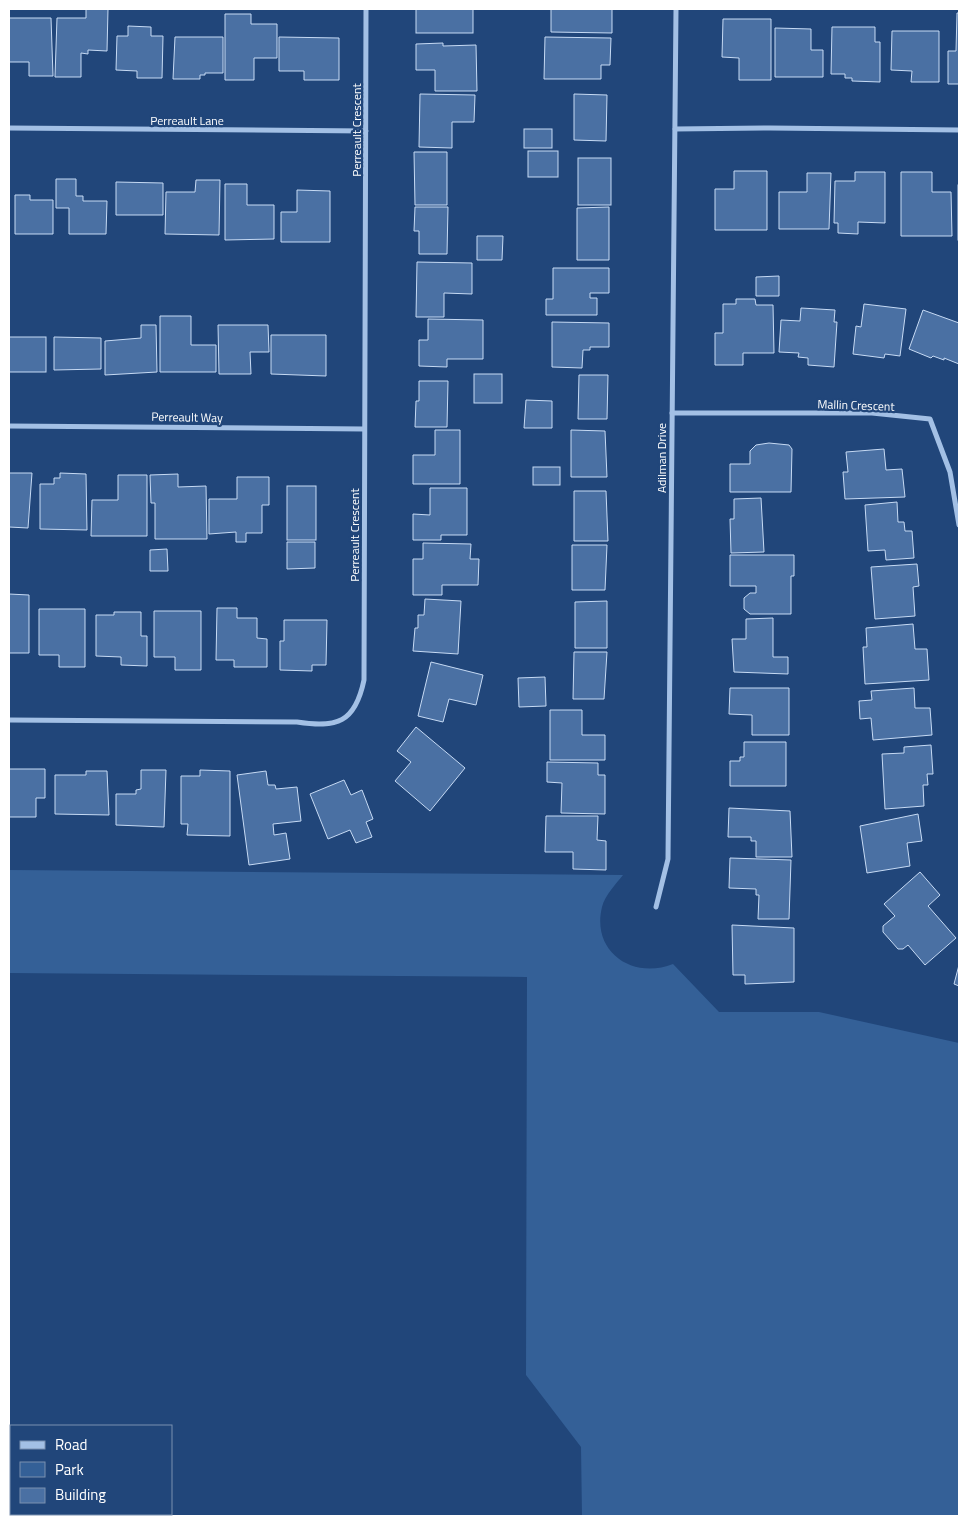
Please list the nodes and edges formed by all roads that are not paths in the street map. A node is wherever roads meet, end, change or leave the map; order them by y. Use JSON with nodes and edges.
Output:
{"nodes":[{"id":1,"x":366,"y":9,"type":"edge"},
{"id":2,"x":676,"y":9,"type":"edge"},
{"id":3,"x":9,"y":128,"type":"edge"},
{"id":4,"x":675,"y":130,"type":"junction"},
{"id":5,"x":959,"y":130,"type":"edge"},
{"id":6,"x":366,"y":131,"type":"junction"},
{"id":7,"x":672,"y":413,"type":"junction"},
{"id":8,"x":9,"y":426,"type":"edge"},
{"id":9,"x":364,"y":429,"type":"junction"},
{"id":10,"x":959,"y":525,"type":"edge"},
{"id":11,"x":9,"y":720,"type":"edge"},
{"id":12,"x":656,"y":907,"type":"dead end"}],
"edges":[{"from":1,"to":6,"type":"street","name":"Perreault Crescent"},
{"from":2,"to":4,"type":"street","name":"Adilman Drive"},
{"from":3,"to":6,"type":"street","name":"Perreault Lane"},
{"from":4,"to":5,"type":"street"},
{"from":4,"to":7,"type":"street","name":"Adilman Drive"},
{"from":6,"to":9,"type":"street","name":"Perreault Crescent"},
{"from":7,"to":10,"type":"street","name":"Mallin Crescent"},
{"from":7,"to":12,"type":"street","name":"Adilman Drive"},
{"from":8,"to":9,"type":"street","name":"Perreault Way"},
{"from":9,"to":11,"type":"street","name":"Perreault Crescent"}]}
